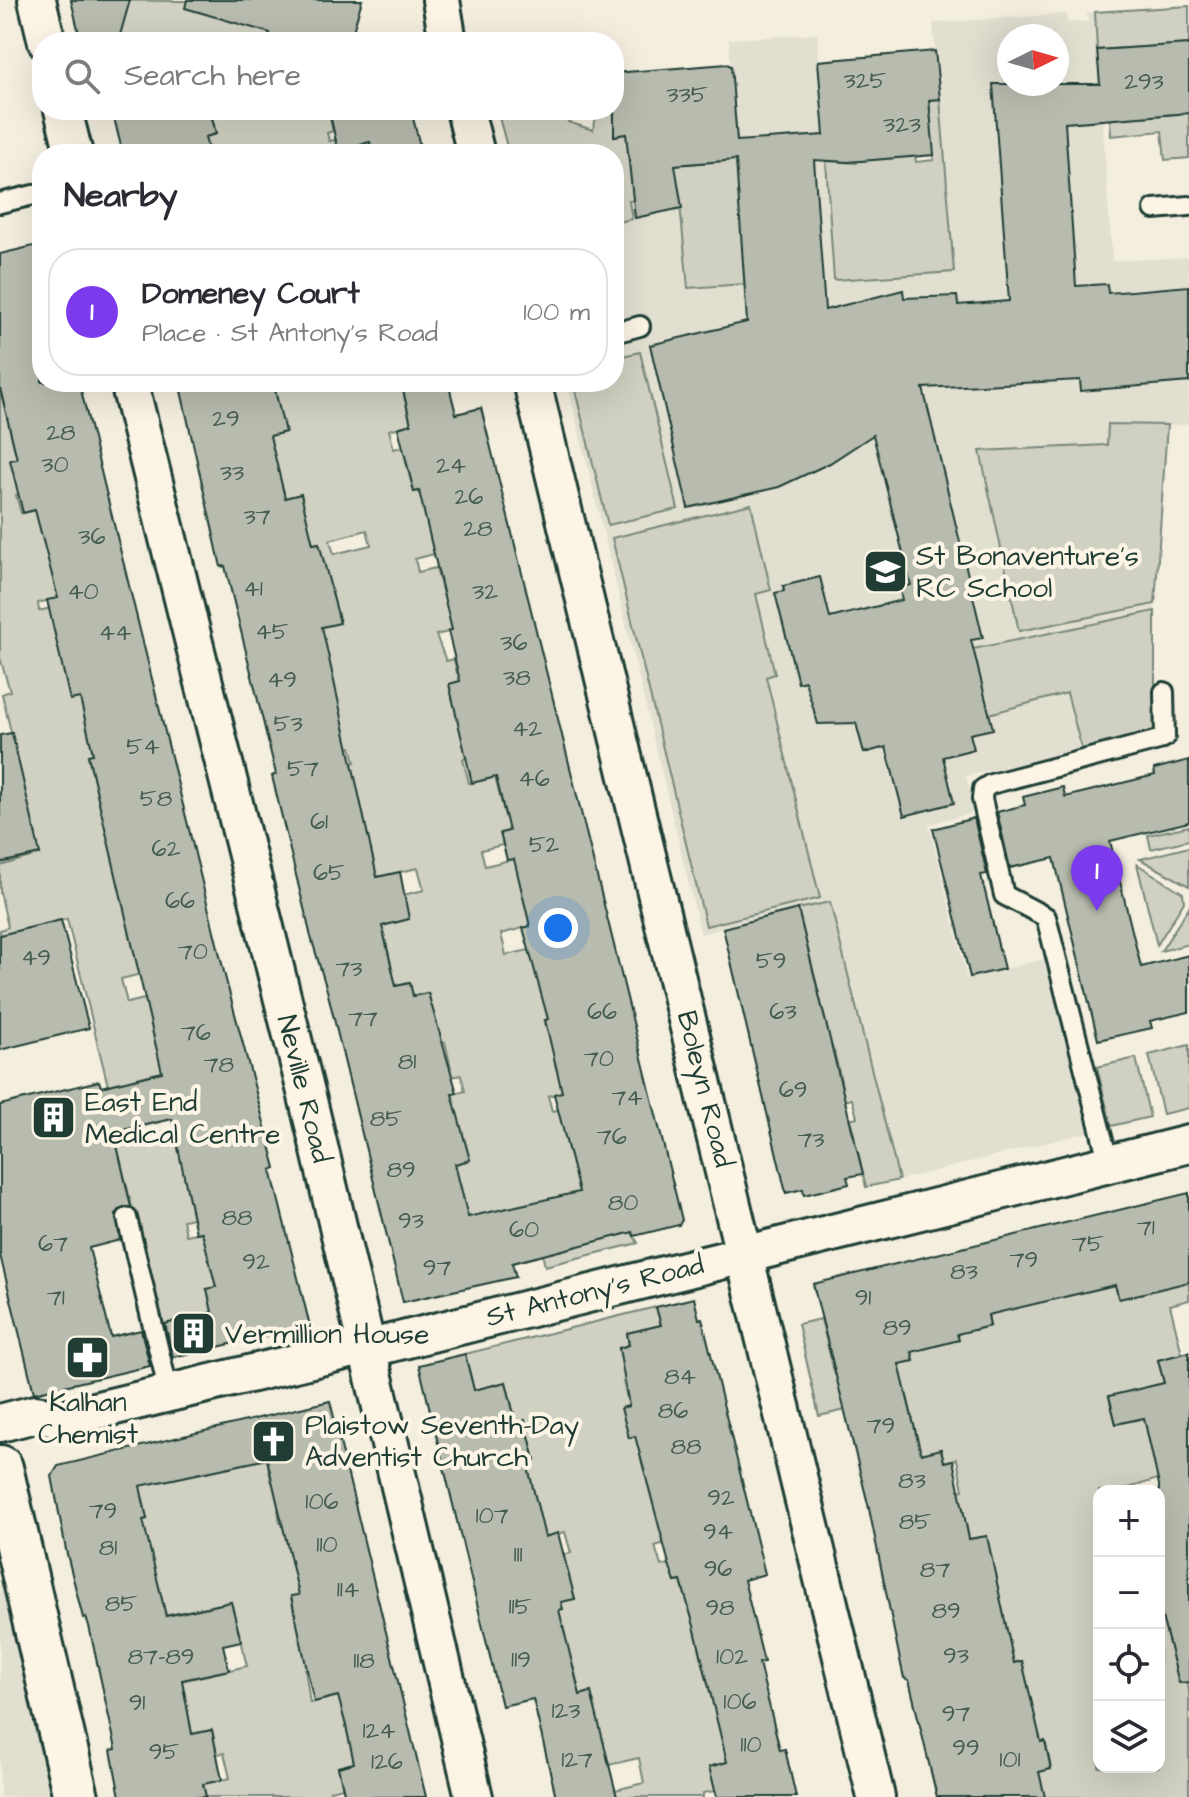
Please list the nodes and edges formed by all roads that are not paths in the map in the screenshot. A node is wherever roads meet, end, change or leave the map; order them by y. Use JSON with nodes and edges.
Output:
{"nodes":[{"id":1,"x":37,"y":0,"type":"edge"},
{"id":2,"x":441,"y":0,"type":"edge"},
{"id":3,"x":45,"y":32,"type":"edge"},
{"id":4,"x":446,"y":32,"type":"edge"},
{"id":5,"x":66,"y":120,"type":"edge"},
{"id":6,"x":468,"y":120,"type":"edge"},
{"id":7,"x":72,"y":144,"type":"edge"},
{"id":8,"x":474,"y":144,"type":"edge"},
{"id":9,"x":32,"y":195,"type":"edge"},
{"id":10,"x":0,"y":203,"type":"edge"},
{"id":11,"x":1189,"y":206,"type":"edge"},
{"id":12,"x":1154,"y":209,"type":"dead end"},
{"id":13,"x":640,"y":326,"type":"dead end"},
{"id":14,"x":624,"y":330,"type":"edge"},
{"id":15,"x":131,"y":392,"type":"edge"},
{"id":16,"x":534,"y":392,"type":"edge"},
{"id":17,"x":1164,"y":692,"type":"dead end"},
{"id":18,"x":1189,"y":1144,"type":"edge"},
{"id":19,"x":1109,"y":1164,"type":"junction"},
{"id":20,"x":127,"y":1218,"type":"dead end"},
{"id":21,"x":745,"y":1253,"type":"junction"},
{"id":22,"x":367,"y":1349,"type":"junction"},
{"id":23,"x":169,"y":1393,"type":"junction"},
{"id":24,"x":0,"y":1423,"type":"edge"},
{"id":25,"x":2,"y":1486,"type":"edge"},
{"id":26,"x":76,"y":1797,"type":"edge"},
{"id":27,"x":474,"y":1797,"type":"edge"},
{"id":28,"x":876,"y":1797,"type":"edge"}],
"edges":[{"from":1,"to":3,"type":"street"},
{"from":2,"to":4,"type":"street"},
{"from":5,"to":7,"type":"street"},
{"from":6,"to":8,"type":"street"},
{"from":9,"to":10,"type":"lane"},
{"from":11,"to":12,"type":"lane"},
{"from":13,"to":14,"type":"lane"},
{"from":15,"to":22,"type":"street","name":"Neville Road"},
{"from":16,"to":21,"type":"street","name":"Boleyn Road"},
{"from":17,"to":19,"type":"lane"},
{"from":18,"to":19,"type":"street","name":"St Antony's Road"},
{"from":19,"to":21,"type":"street","name":"St Antony's Road"},
{"from":20,"to":23,"type":"lane"},
{"from":21,"to":22,"type":"street","name":"St Antony's Road"},
{"from":21,"to":28,"type":"street","name":"Boleyn Road"},
{"from":22,"to":23,"type":"street","name":"St Antony's Road"},
{"from":22,"to":27,"type":"street","name":"Neville Road"},
{"from":23,"to":24,"type":"street","name":"St Antony's Road"},
{"from":25,"to":26,"type":"main road"}]}
